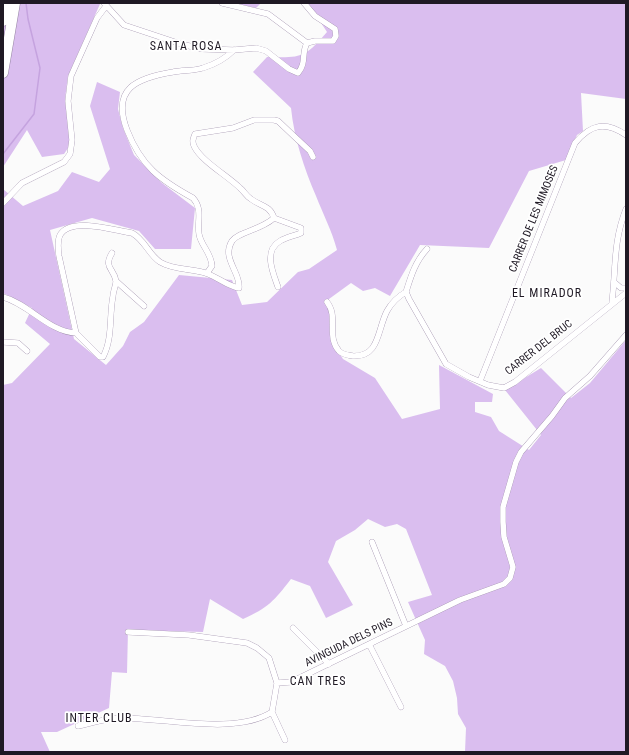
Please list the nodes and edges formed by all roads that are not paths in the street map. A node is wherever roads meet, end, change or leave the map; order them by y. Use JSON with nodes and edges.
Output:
{"nodes":[{"id":1,"x":6,"y":3,"type":"edge"},
{"id":2,"x":15,"y":3,"type":"edge"},
{"id":3,"x":222,"y":3,"type":"edge"},
{"id":4,"x":304,"y":3,"type":"edge"},
{"id":5,"x":105,"y":4,"type":"edge"},
{"id":6,"x":3,"y":21,"type":"edge"},
{"id":7,"x":307,"y":43,"type":"junction"},
{"id":8,"x":234,"y":50,"type":"junction"},
{"id":9,"x":3,"y":73,"type":"edge"},
{"id":10,"x":626,"y":135,"type":"edge"},
{"id":11,"x":313,"y":157,"type":"dead end"},
{"id":12,"x":3,"y":203,"type":"edge"},
{"id":13,"x":626,"y":209,"type":"edge"},
{"id":14,"x":274,"y":218,"type":"junction"},
{"id":15,"x":427,"y":249,"type":"dead end"},
{"id":16,"x":112,"y":253,"type":"dead end"},
{"id":17,"x":207,"y":273,"type":"junction"},
{"id":18,"x":116,"y":281,"type":"junction"},
{"id":19,"x":615,"y":283,"type":"junction"},
{"id":20,"x":278,"y":287,"type":"dead end"},
{"id":21,"x":626,"y":288,"type":"edge"},
{"id":22,"x":406,"y":292,"type":"junction"},
{"id":23,"x":626,"y":293,"type":"edge"},
{"id":24,"x":3,"y":297,"type":"edge"},
{"id":25,"x":326,"y":302,"type":"dead end"},
{"id":26,"x":612,"y":302,"type":"junction"},
{"id":27,"x":144,"y":306,"type":"dead end"},
{"id":28,"x":76,"y":333,"type":"junction"},
{"id":29,"x":626,"y":335,"type":"edge"},
{"id":30,"x":3,"y":342,"type":"edge"},
{"id":31,"x":27,"y":351,"type":"dead end"},
{"id":32,"x":480,"y":381,"type":"junction"},
{"id":33,"x":372,"y":542,"type":"dead end"},
{"id":34,"x":406,"y":626,"type":"junction"},
{"id":35,"x":293,"y":628,"type":"dead end"},
{"id":36,"x":128,"y":632,"type":"dead end"},
{"id":37,"x":369,"y":644,"type":"junction"},
{"id":38,"x":329,"y":664,"type":"junction"},
{"id":39,"x":278,"y":683,"type":"junction"},
{"id":40,"x":401,"y":707,"type":"dead end"},
{"id":41,"x":272,"y":712,"type":"junction"},
{"id":42,"x":78,"y":726,"type":"dead end"},
{"id":43,"x":285,"y":740,"type":"dead end"}],
"edges":[{"from":1,"to":6,"type":"highway"},
{"from":2,"to":9,"type":"highway"},
{"from":3,"to":7,"type":"street"},
{"from":4,"to":7,"type":"street"},
{"from":5,"to":8,"type":"street"},
{"from":5,"to":12,"type":"street"},
{"from":7,"to":8,"type":"street"},
{"from":8,"to":17,"type":"street"},
{"from":10,"to":32,"type":"street","name":"CARRER DE LES MIMOSES"},
{"from":11,"to":14,"type":"street"},
{"from":13,"to":19,"type":"street"},
{"from":14,"to":17,"type":"street"},
{"from":14,"to":20,"type":"street"},
{"from":15,"to":22,"type":"street"},
{"from":16,"to":18,"type":"street"},
{"from":17,"to":28,"type":"street"},
{"from":18,"to":27,"type":"street"},
{"from":18,"to":28,"type":"street"},
{"from":19,"to":21,"type":"street"},
{"from":19,"to":26,"type":"street"},
{"from":22,"to":25,"type":"street"},
{"from":22,"to":32,"type":"street","name":"CARRER DEL BRUC"},
{"from":23,"to":26,"type":"street","name":"CARRER DEL BRUC"},
{"from":24,"to":28,"type":"street"},
{"from":26,"to":32,"type":"street","name":"CARRER DEL BRUC"},
{"from":29,"to":34,"type":"street","name":"AVINGUDA DELS PINS"},
{"from":30,"to":31,"type":"street"},
{"from":33,"to":34,"type":"street"},
{"from":34,"to":37,"type":"street","name":"AVINGUDA DELS PINS"},
{"from":35,"to":38,"type":"street"},
{"from":36,"to":39,"type":"street"},
{"from":37,"to":38,"type":"street","name":"AVINGUDA DELS PINS"},
{"from":37,"to":40,"type":"street"},
{"from":38,"to":39,"type":"street","name":"AVINGUDA DELS PINS"},
{"from":39,"to":41,"type":"street"},
{"from":41,"to":42,"type":"street"},
{"from":41,"to":43,"type":"street"}]}
